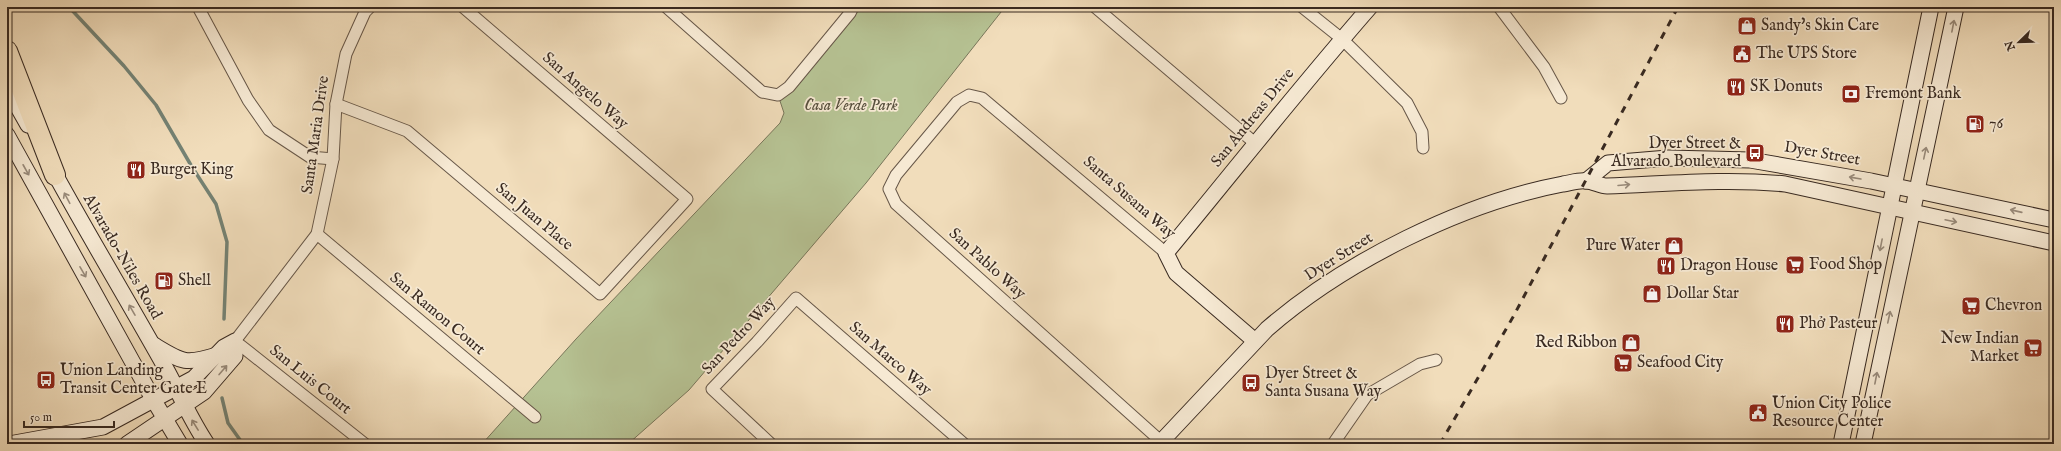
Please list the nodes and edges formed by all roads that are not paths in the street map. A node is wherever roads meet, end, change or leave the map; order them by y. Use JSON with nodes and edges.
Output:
{"nodes":[{"id":1,"x":198,"y":7,"type":"edge"},
{"id":2,"x":370,"y":7,"type":"edge"},
{"id":3,"x":463,"y":7,"type":"edge"},
{"id":4,"x":666,"y":7,"type":"edge"},
{"id":5,"x":853,"y":7,"type":"edge"},
{"id":6,"x":1095,"y":7,"type":"edge"},
{"id":7,"x":1302,"y":7,"type":"edge"},
{"id":8,"x":1370,"y":7,"type":"edge"},
{"id":9,"x":1499,"y":7,"type":"edge"},
{"id":10,"x":1931,"y":7,"type":"edge"},
{"id":11,"x":1956,"y":7,"type":"edge"},
{"id":12,"x":1342,"y":39,"type":"junction"},
{"id":13,"x":7,"y":51,"type":"edge"},
{"id":14,"x":7,"y":88,"type":"edge"},
{"id":15,"x":969,"y":95,"type":"joint"},
{"id":16,"x":1561,"y":98,"type":"dead end"},
{"id":17,"x":336,"y":104,"type":"junction"},
{"id":18,"x":7,"y":135,"type":"edge"},
{"id":19,"x":1256,"y":144,"type":"junction"},
{"id":20,"x":1423,"y":148,"type":"dead end"},
{"id":21,"x":333,"y":159,"type":"junction"},
{"id":22,"x":55,"y":175,"type":"junction"},
{"id":23,"x":1586,"y":181,"type":"junction"},
{"id":24,"x":1893,"y":186,"type":"junction"},
{"id":25,"x":1917,"y":191,"type":"junction"},
{"id":26,"x":687,"y":199,"type":"joint"},
{"id":27,"x":1889,"y":207,"type":"junction"},
{"id":28,"x":1913,"y":212,"type":"junction"},
{"id":29,"x":2054,"y":220,"type":"edge"},
{"id":30,"x":318,"y":234,"type":"junction"},
{"id":31,"x":2054,"y":243,"type":"edge"},
{"id":32,"x":1166,"y":253,"type":"junction"},
{"id":33,"x":796,"y":298,"type":"joint"},
{"id":34,"x":235,"y":341,"type":"junction"},
{"id":35,"x":1254,"y":341,"type":"junction"},
{"id":36,"x":152,"y":344,"type":"junction"},
{"id":37,"x":218,"y":354,"type":"junction"},
{"id":38,"x":1436,"y":360,"type":"dead end"},
{"id":39,"x":176,"y":388,"type":"junction"},
{"id":40,"x":153,"y":399,"type":"junction"},
{"id":41,"x":184,"y":405,"type":"junction"},
{"id":42,"x":164,"y":418,"type":"junction"},
{"id":43,"x":535,"y":418,"type":"dead end"},
{"id":44,"x":1161,"y":443,"type":"edge"},
{"id":45,"x":9,"y":444,"type":"edge"},
{"id":46,"x":127,"y":444,"type":"edge"},
{"id":47,"x":180,"y":444,"type":"edge"},
{"id":48,"x":207,"y":444,"type":"edge"},
{"id":49,"x":365,"y":444,"type":"edge"},
{"id":50,"x":771,"y":444,"type":"edge"},
{"id":51,"x":964,"y":444,"type":"edge"},
{"id":52,"x":1333,"y":444,"type":"edge"},
{"id":53,"x":1840,"y":444,"type":"edge"},
{"id":54,"x":1863,"y":444,"type":"edge"}],
"edges":[{"from":1,"to":21,"type":"street"},
{"from":2,"to":17,"type":"street","name":"Santa Maria Drive"},
{"from":3,"to":26,"type":"street","name":"San Angelo Way"},
{"from":4,"to":5,"type":"street"},
{"from":6,"to":19,"type":"street"},
{"from":7,"to":12,"type":"street"},
{"from":8,"to":12,"type":"main road","name":"San Andreas Drive"},
{"from":9,"to":16,"type":"street"},
{"from":10,"to":24,"type":"main road"},
{"from":25,"to":11,"type":"main road","one_way":true},
{"from":12,"to":19,"type":"main road","name":"San Andreas Drive"},
{"from":12,"to":20,"type":"street"},
{"from":13,"to":22,"type":"highway"},
{"from":14,"to":22,"type":"main road","name":"Alvarado-Niles Road"},
{"from":15,"to":32,"type":"street","name":"Santa Susana Way"},
{"from":15,"to":44,"type":"street","name":"San Pablo Way"},
{"from":17,"to":21,"type":"street","name":"Santa Maria Drive"},
{"from":17,"to":26,"type":"street","name":"San Juan Place"},
{"from":18,"to":40,"type":"main road","one_way":true},
{"from":19,"to":32,"type":"main road","name":"San Andreas Drive"},
{"from":21,"to":30,"type":"street","name":"Santa Maria Drive"},
{"from":36,"to":22,"type":"main road","name":"Alvarado-Niles Road","one_way":true},
{"from":24,"to":23,"type":"main road","name":"Dyer Street","one_way":true},
{"from":23,"to":27,"type":"main road","name":"Dyer Street","one_way":true},
{"from":23,"to":35,"type":"main road","name":"Dyer Street"},
{"from":24,"to":25,"type":"main road","name":"Dyer Street"},
{"from":24,"to":27,"type":"main road"},
{"from":25,"to":28,"type":"main road"},
{"from":29,"to":25,"type":"main road","name":"Dyer Street","one_way":true},
{"from":27,"to":28,"type":"main road","name":"Dyer Street"},
{"from":27,"to":53,"type":"main road","one_way":true},
{"from":28,"to":31,"type":"main road","name":"Dyer Street","one_way":true},
{"from":54,"to":28,"type":"main road","one_way":true},
{"from":30,"to":34,"type":"street","name":"Santa Maria Drive"},
{"from":30,"to":43,"type":"street","name":"San Ramon Court"},
{"from":32,"to":35,"type":"main road","name":"Santa Susana Way"},
{"from":33,"to":50,"type":"street","name":"San Pedro Way"},
{"from":33,"to":51,"type":"street","name":"San Marco Way"},
{"from":34,"to":37,"type":"main road","name":"Santa Maria Drive"},
{"from":41,"to":34,"type":"main road","name":"Santa Maria Drive","one_way":true},
{"from":34,"to":49,"type":"street","name":"San Luis Court"},
{"from":35,"to":44,"type":"main road","name":"Dyer Street"},
{"from":36,"to":37,"type":"main road"},
{"from":36,"to":39,"type":"main road","name":"Alvarado-Niles Road"},
{"from":37,"to":39,"type":"main road","name":"Santa Maria Drive"},
{"from":38,"to":52,"type":"street"},
{"from":39,"to":40,"type":"main road","name":"Santa Maria Drive"},
{"from":39,"to":41,"type":"main road","name":"Alvarado-Niles Road"},
{"from":40,"to":42,"type":"main road"},
{"from":40,"to":45,"type":"main road","name":"Santa Maria Drive"},
{"from":41,"to":42,"type":"main road","name":"Santa Maria Drive"},
{"from":48,"to":41,"type":"main road","name":"Alvarado-Niles Road","one_way":true},
{"from":42,"to":46,"type":"main road","name":"Santa Maria Drive"},
{"from":42,"to":47,"type":"main road"}]}
